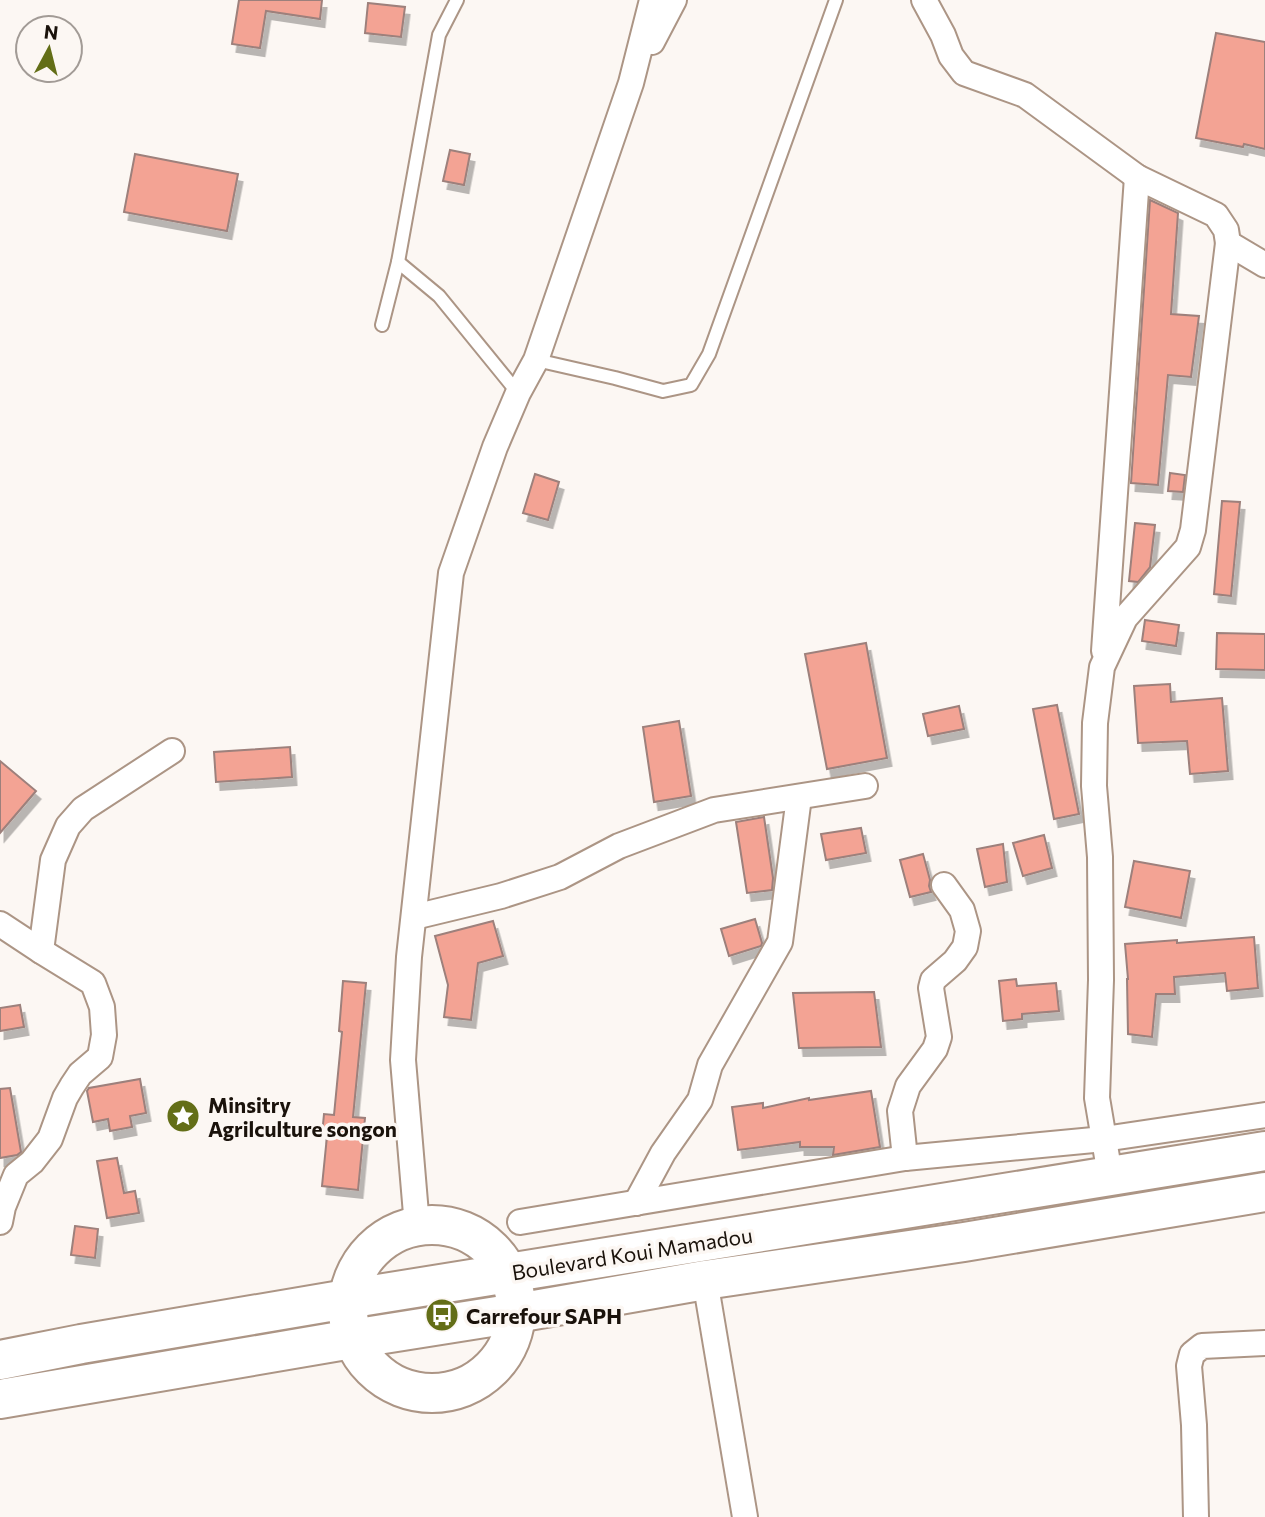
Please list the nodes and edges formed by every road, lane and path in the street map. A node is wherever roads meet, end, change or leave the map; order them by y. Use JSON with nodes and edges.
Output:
{"nodes":[{"id":1,"x":457,"y":0,"type":"edge"},
{"id":2,"x":652,"y":0,"type":"edge"},
{"id":3,"x":674,"y":0,"type":"edge"},
{"id":4,"x":836,"y":0,"type":"edge"},
{"id":5,"x":925,"y":0,"type":"edge"},
{"id":6,"x":631,"y":83,"type":"junction"},
{"id":7,"x":1137,"y":177,"type":"junction"},
{"id":8,"x":1228,"y":243,"type":"junction"},
{"id":9,"x":398,"y":262,"type":"junction"},
{"id":10,"x":1265,"y":265,"type":"edge"},
{"id":11,"x":382,"y":325,"type":"dead end"},
{"id":12,"x":536,"y":360,"type":"junction"},
{"id":13,"x":518,"y":393,"type":"junction"},
{"id":14,"x":1102,"y":667,"type":"junction"},
{"id":15,"x":172,"y":751,"type":"dead end"},
{"id":16,"x":865,"y":786,"type":"dead end"},
{"id":17,"x":799,"y":797,"type":"junction"},
{"id":18,"x":944,"y":886,"type":"dead end"},
{"id":19,"x":414,"y":917,"type":"junction"},
{"id":20,"x":0,"y":924,"type":"edge"},
{"id":21,"x":41,"y":951,"type":"junction"},
{"id":22,"x":1265,"y":1115,"type":"edge"},
{"id":23,"x":1265,"y":1151,"type":"edge"},
{"id":24,"x":1107,"y":1157,"type":"junction"},
{"id":25,"x":905,"y":1158,"type":"junction"},
{"id":26,"x":1265,"y":1192,"type":"edge"},
{"id":27,"x":636,"y":1203,"type":"junction"},
{"id":28,"x":0,"y":1222,"type":"edge"},
{"id":29,"x":520,"y":1222,"type":"dead end"},
{"id":30,"x":417,"y":1226,"type":"junction"},
{"id":31,"x":508,"y":1272,"type":"junction"},
{"id":32,"x":705,"y":1280,"type":"junction"},
{"id":33,"x":347,"y":1299,"type":"junction"},
{"id":34,"x":517,"y":1313,"type":"junction"},
{"id":35,"x":352,"y":1339,"type":"junction"},
{"id":36,"x":1265,"y":1343,"type":"edge"},
{"id":37,"x":0,"y":1360,"type":"edge"},
{"id":38,"x":0,"y":1399,"type":"edge"},
{"id":39,"x":745,"y":1517,"type":"edge"},
{"id":40,"x":1196,"y":1517,"type":"edge"}],
"edges":[{"from":1,"to":9,"type":"lane"},
{"from":2,"to":6,"type":"street"},
{"from":3,"to":6,"type":"street"},
{"from":4,"to":12,"type":"lane"},
{"from":5,"to":7,"type":"street"},
{"from":6,"to":12,"type":"street"},
{"from":7,"to":8,"type":"street"},
{"from":7,"to":14,"type":"street"},
{"from":8,"to":10,"type":"street"},
{"from":8,"to":14,"type":"street"},
{"from":9,"to":11,"type":"lane"},
{"from":9,"to":13,"type":"lane"},
{"from":12,"to":13,"type":"street"},
{"from":13,"to":19,"type":"street"},
{"from":14,"to":24,"type":"street"},
{"from":15,"to":21,"type":"street"},
{"from":16,"to":17,"type":"street"},
{"from":17,"to":19,"type":"street"},
{"from":17,"to":27,"type":"street"},
{"from":18,"to":25,"type":"street"},
{"from":19,"to":30,"type":"street"},
{"from":20,"to":21,"type":"street"},
{"from":21,"to":28,"type":"street"},
{"from":22,"to":24,"type":"street"},
{"from":23,"to":24,"type":"main road","name":"Boulevard Koui Mamadou"},
{"from":24,"to":25,"type":"street"},
{"from":24,"to":31,"type":"main road","name":"Boulevard Koui Mamadou"},
{"from":25,"to":27,"type":"street"},
{"from":26,"to":32,"type":"main road","name":"Boulevard Koui Mamadou"},
{"from":27,"to":29,"type":"street"},
{"from":30,"to":31,"type":"main road"},
{"from":30,"to":33,"type":"main road"},
{"from":31,"to":33,"type":"main road","name":"Boulevard Koui Mamadou"},
{"from":31,"to":34,"type":"main road"},
{"from":32,"to":34,"type":"main road","name":"Boulevard Koui Mamadou"},
{"from":32,"to":39,"type":"street"},
{"from":33,"to":35,"type":"main road"},
{"from":33,"to":37,"type":"main road","name":"Boulevard Koui Mamadou"},
{"from":34,"to":35,"type":"main road","name":"Boulevard Koui Mamadou"},
{"from":34,"to":35,"type":"main road"},
{"from":35,"to":38,"type":"main road","name":"Boulevard Koui Mamadou"},
{"from":36,"to":40,"type":"street"}]}
